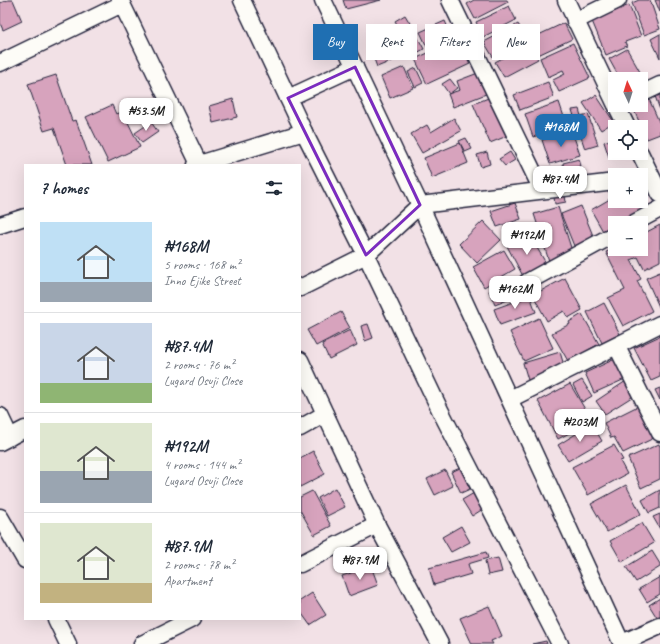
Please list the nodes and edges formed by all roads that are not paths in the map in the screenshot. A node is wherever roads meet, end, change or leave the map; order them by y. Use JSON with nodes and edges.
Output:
{"nodes":[{"id":1,"x":242,"y":0,"type":"edge"},
{"id":2,"x":323,"y":0,"type":"edge"},
{"id":3,"x":450,"y":0,"type":"edge"},
{"id":4,"x":566,"y":0,"type":"edge"},
{"id":5,"x":618,"y":0,"type":"edge"},
{"id":6,"x":121,"y":2,"type":"edge"},
{"id":7,"x":575,"y":21,"type":"junction"},
{"id":8,"x":0,"y":64,"type":"edge"},
{"id":9,"x":355,"y":67,"type":"junction"},
{"id":10,"x":660,"y":85,"type":"edge"},
{"id":11,"x":608,"y":89,"type":"edge"},
{"id":12,"x":648,"y":91,"type":"edge"},
{"id":13,"x":288,"y":98,"type":"junction"},
{"id":14,"x":304,"y":132,"type":"junction"},
{"id":15,"x":643,"y":160,"type":"edge"},
{"id":16,"x":198,"y":164,"type":"edge"},
{"id":17,"x":651,"y":178,"type":"edge"},
{"id":18,"x":608,"y":183,"type":"edge"},
{"id":19,"x":542,"y":190,"type":"junction"},
{"id":20,"x":660,"y":194,"type":"edge"},
{"id":21,"x":420,"y":205,"type":"junction"},
{"id":22,"x":660,"y":209,"type":"edge"},
{"id":23,"x":647,"y":216,"type":"edge"},
{"id":24,"x":24,"y":217,"type":"edge"},
{"id":25,"x":0,"y":225,"type":"edge"},
{"id":26,"x":608,"y":238,"type":"edge"},
{"id":27,"x":366,"y":255,"type":"junction"},
{"id":28,"x":527,"y":282,"type":"dead end"},
{"id":29,"x":301,"y":288,"type":"edge"},
{"id":30,"x":660,"y":324,"type":"edge"},
{"id":31,"x":616,"y":347,"type":"junction"},
{"id":32,"x":301,"y":362,"type":"edge"},
{"id":33,"x":510,"y":400,"type":"junction"},
{"id":34,"x":325,"y":414,"type":"junction"},
{"id":35,"x":0,"y":416,"type":"edge"},
{"id":36,"x":301,"y":427,"type":"edge"},
{"id":37,"x":24,"y":430,"type":"edge"},
{"id":38,"x":660,"y":433,"type":"edge"},
{"id":39,"x":5,"y":440,"type":"edge"},
{"id":40,"x":0,"y":517,"type":"edge"},
{"id":41,"x":377,"y":525,"type":"junction"},
{"id":42,"x":24,"y":558,"type":"edge"},
{"id":43,"x":301,"y":563,"type":"edge"},
{"id":44,"x":56,"y":620,"type":"edge"},
{"id":45,"x":190,"y":620,"type":"edge"},
{"id":46,"x":660,"y":626,"type":"edge"},
{"id":47,"x":435,"y":642,"type":"edge"},
{"id":48,"x":68,"y":644,"type":"edge"},
{"id":49,"x":142,"y":644,"type":"edge"},
{"id":50,"x":560,"y":644,"type":"edge"},
{"id":51,"x":622,"y":644,"type":"edge"}],
"edges":[{"from":1,"to":13,"type":"street"},
{"from":2,"to":9,"type":"street"},
{"from":3,"to":19,"type":"street"},
{"from":4,"to":7,"type":"street"},
{"from":5,"to":7,"type":"street"},
{"from":6,"to":8,"type":"street"},
{"from":6,"to":16,"type":"street"},
{"from":7,"to":11,"type":"street"},
{"from":9,"to":13,"type":"street"},
{"from":9,"to":21,"type":"street"},
{"from":10,"to":12,"type":"street"},
{"from":13,"to":14,"type":"street"},
{"from":14,"to":16,"type":"street"},
{"from":14,"to":27,"type":"street"},
{"from":15,"to":17,"type":"street"},
{"from":17,"to":20,"type":"street"},
{"from":18,"to":19,"type":"street"},
{"from":19,"to":21,"type":"street"},
{"from":21,"to":27,"type":"street"},
{"from":21,"to":33,"type":"street"},
{"from":22,"to":23,"type":"street"},
{"from":24,"to":25,"type":"street"},
{"from":26,"to":28,"type":"street"},
{"from":27,"to":29,"type":"street"},
{"from":27,"to":50,"type":"street"},
{"from":30,"to":31,"type":"street"},
{"from":31,"to":33,"type":"street"},
{"from":31,"to":38,"type":"street"},
{"from":32,"to":34,"type":"street"},
{"from":33,"to":51,"type":"street"},
{"from":34,"to":36,"type":"street"},
{"from":34,"to":41,"type":"street"},
{"from":35,"to":39,"type":"street"},
{"from":37,"to":39,"type":"street"},
{"from":40,"to":42,"type":"street"},
{"from":41,"to":43,"type":"street"},
{"from":41,"to":47,"type":"street"},
{"from":44,"to":48,"type":"street"},
{"from":45,"to":49,"type":"street"},
{"from":46,"to":51,"type":"street"}]}
